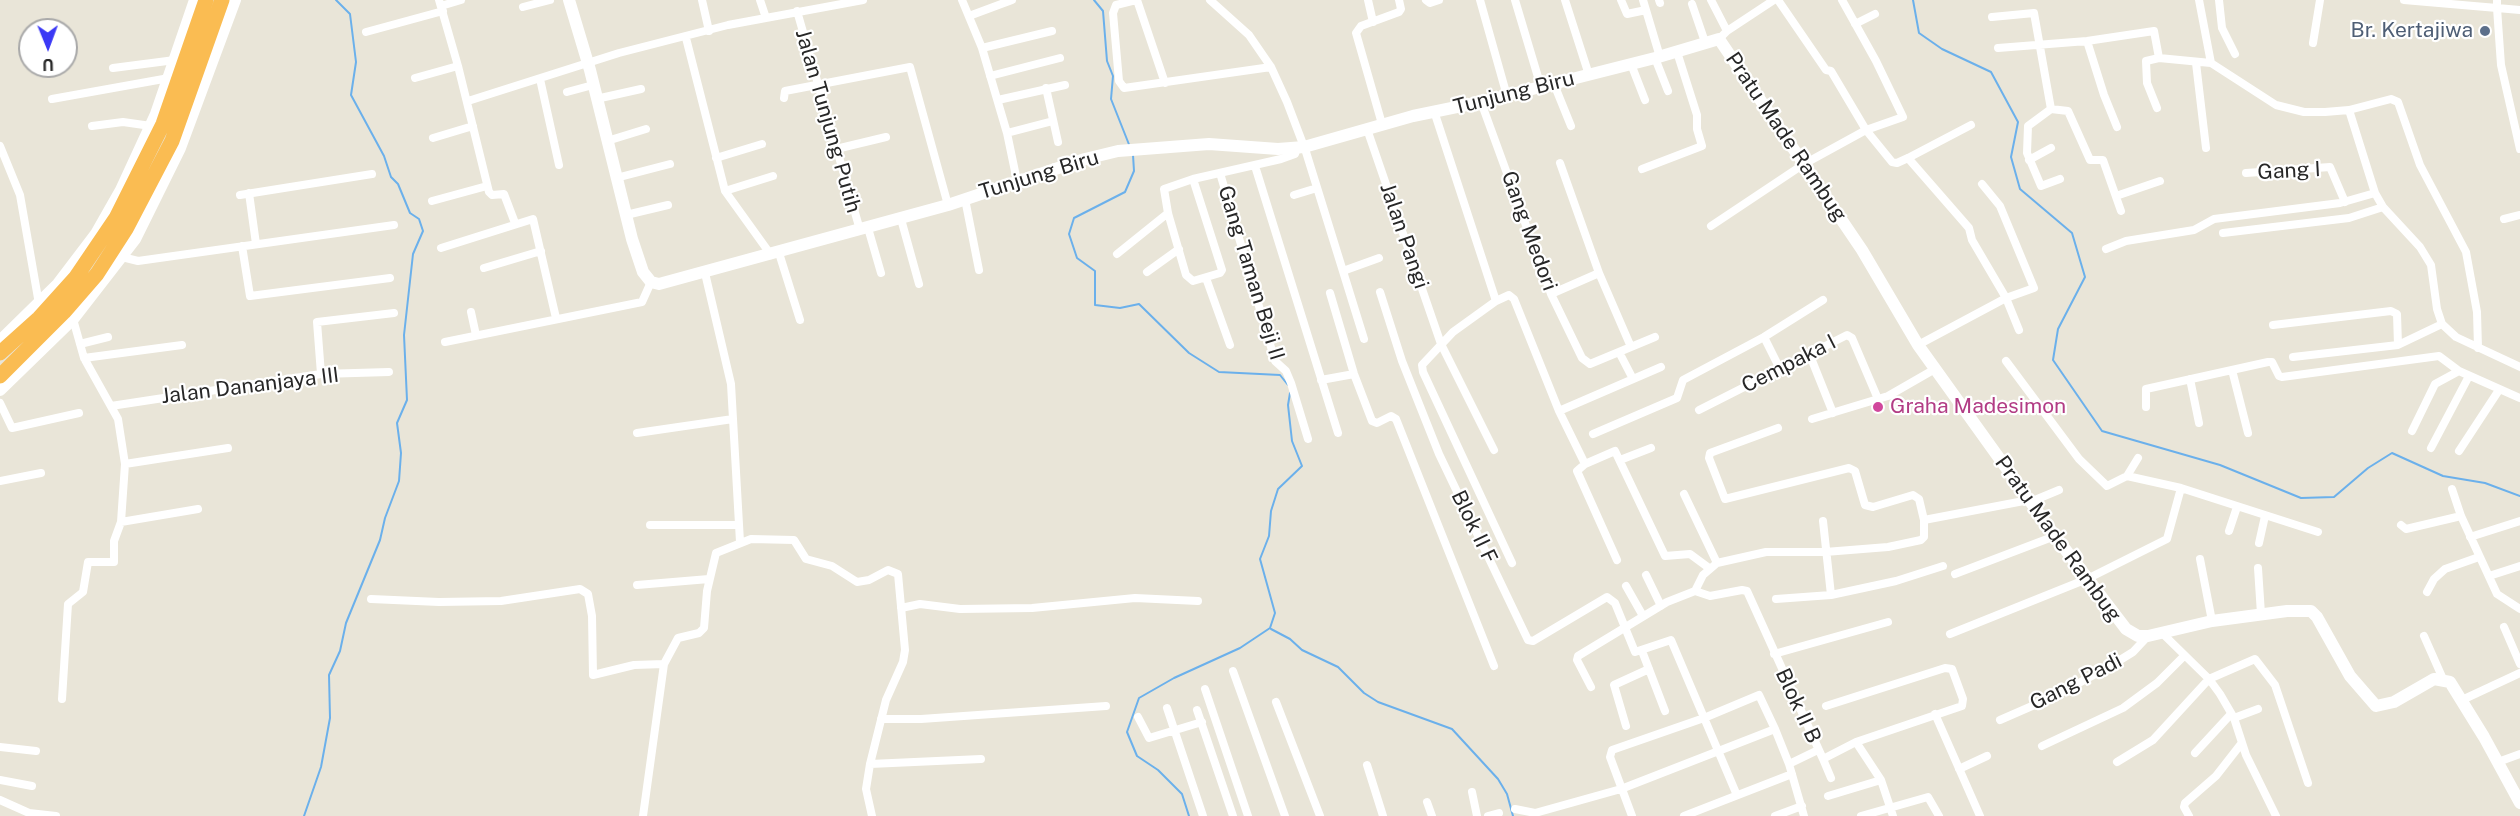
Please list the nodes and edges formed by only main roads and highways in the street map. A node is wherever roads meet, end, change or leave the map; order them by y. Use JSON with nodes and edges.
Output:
{"nodes":[{"id":1,"x":206,"y":0,"type":"edge"},
{"id":2,"x":222,"y":0,"type":"edge"},
{"id":3,"x":185,"y":67,"type":"junction"},
{"id":4,"x":113,"y":245,"type":"junction"},
{"id":5,"x":0,"y":353,"type":"edge"},
{"id":6,"x":0,"y":376,"type":"edge"}],
"edges":[{"from":1,"to":3,"type":"highway"},
{"from":2,"to":3,"type":"highway"},
{"from":3,"to":4,"type":"highway"},
{"from":4,"to":5,"type":"highway"},
{"from":4,"to":6,"type":"highway"}]}
